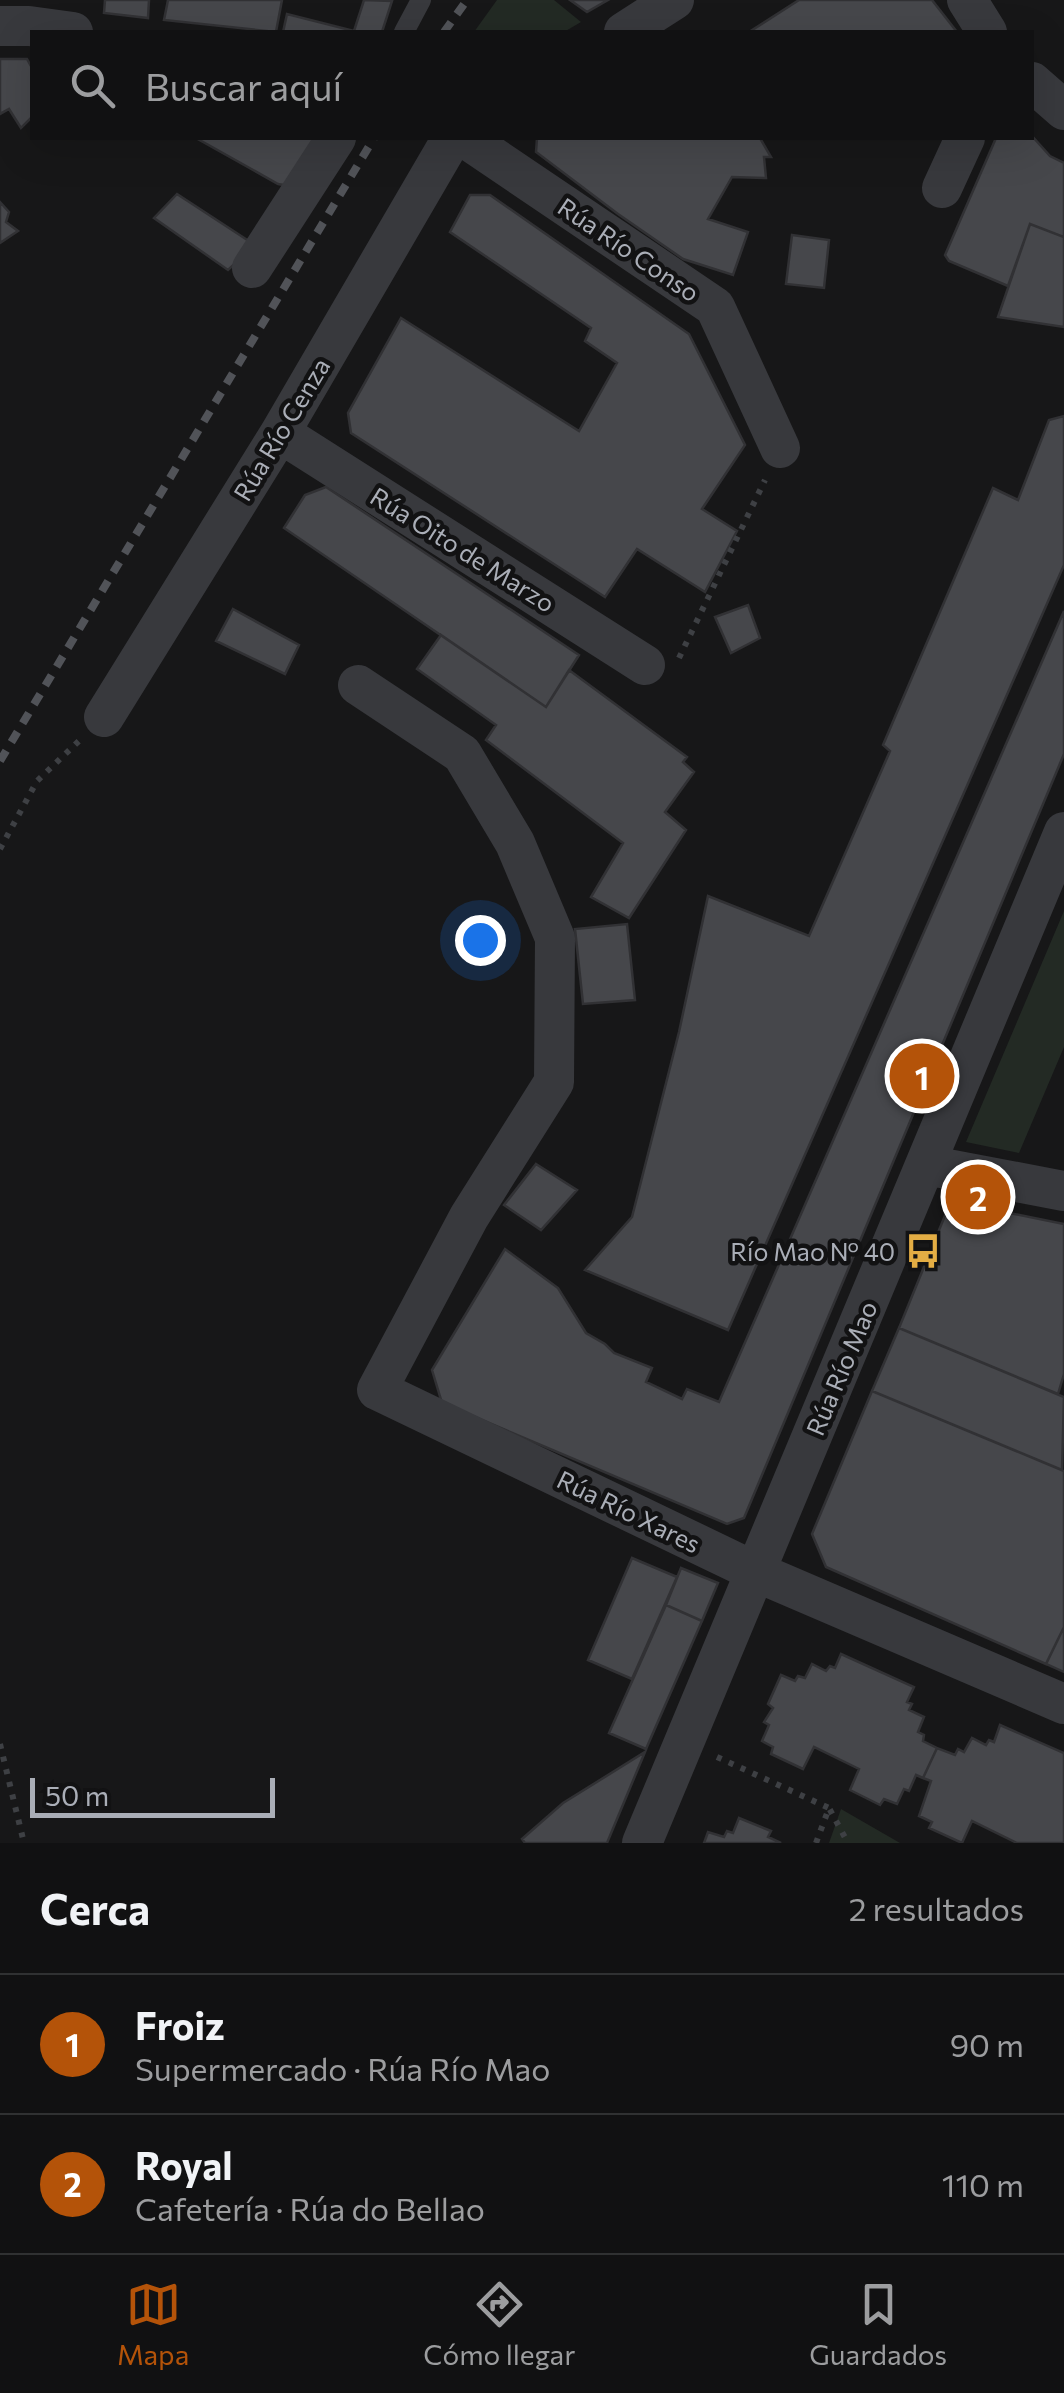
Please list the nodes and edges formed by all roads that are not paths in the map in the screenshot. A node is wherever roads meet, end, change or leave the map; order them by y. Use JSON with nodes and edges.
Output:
{"nodes":[{"id":1,"x":421,"y":0,"type":"edge"},
{"id":2,"x":674,"y":0,"type":"edge"},
{"id":3,"x":967,"y":0,"type":"edge"},
{"id":4,"x":0,"y":26,"type":"edge"},
{"id":5,"x":58,"y":30,"type":"edge"},
{"id":6,"x":405,"y":30,"type":"edge"},
{"id":7,"x":627,"y":30,"type":"edge"},
{"id":8,"x":986,"y":30,"type":"edge"},
{"id":9,"x":1034,"y":84,"type":"edge"},
{"id":10,"x":1064,"y":110,"type":"edge"},
{"id":11,"x":335,"y":140,"type":"edge"},
{"id":12,"x":451,"y":140,"type":"edge"},
{"id":13,"x":468,"y":140,"type":"edge"},
{"id":14,"x":964,"y":140,"type":"edge"},
{"id":15,"x":942,"y":188,"type":"dead end"},
{"id":16,"x":252,"y":268,"type":"dead end"},
{"id":17,"x":280,"y":433,"type":"junction"},
{"id":18,"x":780,"y":448,"type":"road end"},
{"id":19,"x":658,"y":669,"type":"road end"},
{"id":20,"x":358,"y":685,"type":"dead end"},
{"id":21,"x":104,"y":716,"type":"road end"},
{"id":22,"x":1064,"y":832,"type":"edge"},
{"id":23,"x":926,"y":1165,"type":"junction"},
{"id":24,"x":1064,"y":1191,"type":"edge"},
{"id":25,"x":756,"y":1572,"type":"junction"},
{"id":26,"x":1064,"y":1704,"type":"edge"},
{"id":27,"x":642,"y":1843,"type":"edge"}],
"edges":[{"from":1,"to":6,"type":"lane"},
{"from":2,"to":7,"type":"street"},
{"from":3,"to":8,"type":"street"},
{"from":4,"to":5,"type":"street"},
{"from":9,"to":10,"type":"street"},
{"from":11,"to":16,"type":"street"},
{"from":12,"to":17,"type":"street","name":"Rúa Río Cenza"},
{"from":13,"to":18,"type":"street","name":"Rúa Río Conso"},
{"from":14,"to":15,"type":"street"},
{"from":17,"to":19,"type":"street","name":"Rúa Oito de Marzo"},
{"from":17,"to":21,"type":"street","name":"Rúa Río Cenza"},
{"from":20,"to":25,"type":"street","name":"Rúa Río Xares"},
{"from":22,"to":23,"type":"street","name":"Rúa Río Mao"},
{"from":23,"to":24,"type":"street"},
{"from":23,"to":25,"type":"street","name":"Rúa Río Mao"},
{"from":25,"to":26,"type":"street","name":"Rúa Río Xares"},
{"from":25,"to":27,"type":"street","name":"Rúa Río Mao"}]}
